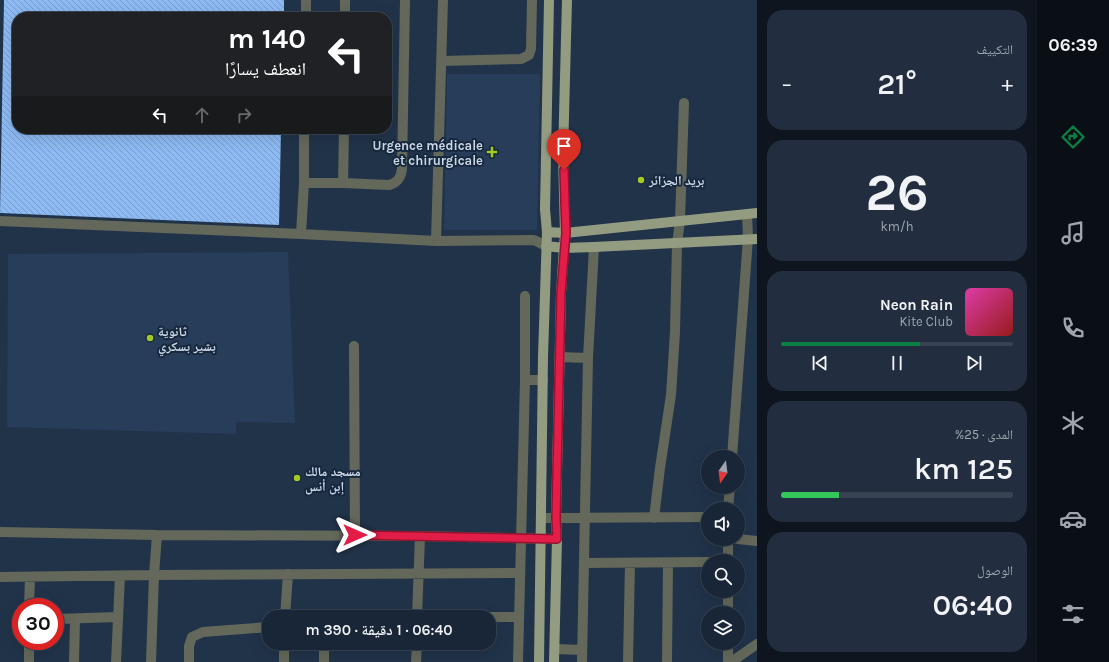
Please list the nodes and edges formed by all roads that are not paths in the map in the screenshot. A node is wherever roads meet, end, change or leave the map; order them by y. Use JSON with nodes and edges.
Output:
{"nodes":[{"id":1,"x":306,"y":0,"type":"edge"},
{"id":2,"x":345,"y":0,"type":"edge"},
{"id":3,"x":405,"y":0,"type":"edge"},
{"id":4,"x":443,"y":0,"type":"edge"},
{"id":5,"x":532,"y":0,"type":"edge"},
{"id":6,"x":550,"y":0,"type":"edge"},
{"id":7,"x":567,"y":0,"type":"edge"},
{"id":8,"x":306,"y":12,"type":"edge"},
{"id":9,"x":345,"y":12,"type":"edge"},
{"id":10,"x":442,"y":61,"type":"junction"},
{"id":11,"x":684,"y":102,"type":"dead end"},
{"id":12,"x":304,"y":134,"type":"edge"},
{"id":13,"x":344,"y":134,"type":"edge"},
{"id":14,"x":547,"y":155,"type":"junction"},
{"id":15,"x":563,"y":155,"type":"junction"},
{"id":16,"x":304,"y":183,"type":"junction"},
{"id":17,"x":343,"y":183,"type":"junction"},
{"id":18,"x":752,"y":214,"type":"edge"},
{"id":19,"x":0,"y":220,"type":"edge"},
{"id":20,"x":680,"y":220,"type":"junction"},
{"id":21,"x":547,"y":232,"type":"junction"},
{"id":22,"x":566,"y":233,"type":"junction"},
{"id":23,"x":301,"y":234,"type":"junction"},
{"id":24,"x":753,"y":239,"type":"edge"},
{"id":25,"x":534,"y":240,"type":"junction"},
{"id":26,"x":436,"y":241,"type":"junction"},
{"id":27,"x":677,"y":244,"type":"junction"},
{"id":28,"x":546,"y":246,"type":"junction"},
{"id":29,"x":594,"y":247,"type":"junction"},
{"id":30,"x":564,"y":248,"type":"junction"},
{"id":31,"x":525,"y":296,"type":"dead end"},
{"id":32,"x":354,"y":346,"type":"dead end"},
{"id":33,"x":560,"y":358,"type":"junction"},
{"id":34,"x":588,"y":358,"type":"junction"},
{"id":35,"x":525,"y":380,"type":"junction"},
{"id":36,"x":542,"y":380,"type":"junction"},
{"id":37,"x":733,"y":450,"type":"edge"},
{"id":38,"x":701,"y":517,"type":"edge"},
{"id":39,"x":541,"y":518,"type":"junction"},
{"id":40,"x":556,"y":518,"type":"junction"},
{"id":41,"x":585,"y":518,"type":"junction"},
{"id":42,"x":654,"y":518,"type":"junction"},
{"id":43,"x":0,"y":532,"type":"edge"},
{"id":44,"x":157,"y":535,"type":"junction"},
{"id":45,"x":355,"y":535,"type":"junction"},
{"id":46,"x":420,"y":536,"type":"junction"},
{"id":47,"x":520,"y":538,"type":"junction"},
{"id":48,"x":540,"y":539,"type":"junction"},
{"id":49,"x":557,"y":539,"type":"junction"},
{"id":50,"x":745,"y":540,"type":"edge"},
{"id":51,"x":757,"y":542,"type":"edge"},
{"id":52,"x":701,"y":562,"type":"edge"},
{"id":53,"x":584,"y":563,"type":"junction"},
{"id":54,"x":630,"y":563,"type":"junction"},
{"id":55,"x":668,"y":563,"type":"junction"},
{"id":56,"x":419,"y":573,"type":"junction"},
{"id":57,"x":520,"y":573,"type":"junction"},
{"id":58,"x":288,"y":574,"type":"junction"},
{"id":59,"x":154,"y":575,"type":"junction"},
{"id":60,"x":120,"y":576,"type":"junction"},
{"id":61,"x":0,"y":577,"type":"edge"},
{"id":62,"x":30,"y":577,"type":"junction"},
{"id":63,"x":29,"y":598,"type":"edge"},
{"id":64,"x":285,"y":610,"type":"edge"},
{"id":65,"x":418,"y":610,"type":"edge"},
{"id":66,"x":118,"y":617,"type":"junction"},
{"id":67,"x":496,"y":617,"type":"edge"},
{"id":68,"x":519,"y":617,"type":"junction"},
{"id":69,"x":64,"y":619,"type":"edge"},
{"id":70,"x":75,"y":619,"type":"junction"},
{"id":71,"x":262,"y":628,"type":"edge"},
{"id":72,"x":757,"y":644,"type":"edge"},
{"id":73,"x":555,"y":649,"type":"junction"},
{"id":74,"x":29,"y":650,"type":"edge"},
{"id":75,"x":284,"y":650,"type":"edge"},
{"id":76,"x":324,"y":650,"type":"edge"},
{"id":77,"x":417,"y":650,"type":"edge"},
{"id":78,"x":582,"y":650,"type":"junction"},
{"id":79,"x":728,"y":650,"type":"edge"},
{"id":80,"x":29,"y":662,"type":"edge"},
{"id":81,"x":74,"y":662,"type":"edge"},
{"id":82,"x":116,"y":662,"type":"edge"},
{"id":83,"x":151,"y":662,"type":"edge"},
{"id":84,"x":189,"y":662,"type":"edge"},
{"id":85,"x":284,"y":662,"type":"edge"},
{"id":86,"x":324,"y":662,"type":"edge"},
{"id":87,"x":416,"y":662,"type":"edge"},
{"id":88,"x":518,"y":662,"type":"edge"},
{"id":89,"x":539,"y":662,"type":"edge"},
{"id":90,"x":554,"y":662,"type":"edge"},
{"id":91,"x":582,"y":662,"type":"edge"},
{"id":92,"x":628,"y":662,"type":"edge"},
{"id":93,"x":668,"y":662,"type":"edge"},
{"id":94,"x":728,"y":662,"type":"edge"},
{"id":95,"x":731,"y":662,"type":"edge"}],
"edges":[{"from":1,"to":8,"type":"street"},
{"from":2,"to":9,"type":"street"},
{"from":3,"to":17,"type":"street"},
{"from":4,"to":10,"type":"street"},
{"from":5,"to":10,"type":"street"},
{"from":6,"to":14,"type":"main road"},
{"from":7,"to":15,"type":"main road"},
{"from":10,"to":26,"type":"street"},
{"from":11,"to":20,"type":"street"},
{"from":12,"to":16,"type":"street"},
{"from":13,"to":17,"type":"street"},
{"from":14,"to":15,"type":"main road"},
{"from":14,"to":21,"type":"main road"},
{"from":15,"to":22,"type":"main road"},
{"from":16,"to":17,"type":"street"},
{"from":16,"to":23,"type":"street"},
{"from":18,"to":20,"type":"main road"},
{"from":18,"to":24,"type":"street"},
{"from":19,"to":23,"type":"street"},
{"from":20,"to":22,"type":"main road"},
{"from":20,"to":27,"type":"street"},
{"from":21,"to":22,"type":"main road"},
{"from":21,"to":25,"type":"street"},
{"from":21,"to":28,"type":"main road"},
{"from":22,"to":30,"type":"main road"},
{"from":23,"to":26,"type":"street"},
{"from":24,"to":27,"type":"main road"},
{"from":24,"to":37,"type":"street"},
{"from":25,"to":26,"type":"street"},
{"from":25,"to":28,"type":"street"},
{"from":27,"to":29,"type":"main road"},
{"from":27,"to":42,"type":"street"},
{"from":28,"to":30,"type":"main road"},
{"from":28,"to":36,"type":"main road"},
{"from":29,"to":30,"type":"main road"},
{"from":29,"to":34,"type":"street"},
{"from":30,"to":33,"type":"main road"},
{"from":31,"to":35,"type":"street"},
{"from":32,"to":45,"type":"street"},
{"from":33,"to":34,"type":"street"},
{"from":33,"to":40,"type":"main road"},
{"from":34,"to":41,"type":"street"},
{"from":35,"to":36,"type":"street"},
{"from":35,"to":47,"type":"street"},
{"from":36,"to":39,"type":"main road"},
{"from":38,"to":42,"type":"street"},
{"from":39,"to":40,"type":"street"},
{"from":39,"to":48,"type":"main road"},
{"from":40,"to":41,"type":"street"},
{"from":40,"to":49,"type":"main road"},
{"from":41,"to":42,"type":"street"},
{"from":41,"to":53,"type":"street"},
{"from":43,"to":44,"type":"street"},
{"from":44,"to":45,"type":"street"},
{"from":44,"to":59,"type":"street"},
{"from":45,"to":46,"type":"street"},
{"from":46,"to":47,"type":"street"},
{"from":46,"to":56,"type":"street"},
{"from":47,"to":48,"type":"street"},
{"from":47,"to":57,"type":"street"},
{"from":48,"to":49,"type":"street"},
{"from":48,"to":89,"type":"main road"},
{"from":49,"to":73,"type":"main road"},
{"from":50,"to":51,"type":"street"},
{"from":52,"to":55,"type":"street"},
{"from":53,"to":54,"type":"street"},
{"from":53,"to":78,"type":"street"},
{"from":54,"to":55,"type":"street"},
{"from":54,"to":92,"type":"street"},
{"from":55,"to":93,"type":"street"},
{"from":56,"to":57,"type":"street"},
{"from":56,"to":58,"type":"street"},
{"from":56,"to":65,"type":"street"},
{"from":57,"to":68,"type":"street"},
{"from":58,"to":59,"type":"street"},
{"from":58,"to":64,"type":"street"},
{"from":59,"to":60,"type":"street"},
{"from":59,"to":83,"type":"street"},
{"from":60,"to":62,"type":"street"},
{"from":60,"to":66,"type":"street"},
{"from":61,"to":62,"type":"street"},
{"from":62,"to":63,"type":"street"},
{"from":66,"to":70,"type":"street"},
{"from":66,"to":82,"type":"street"},
{"from":67,"to":68,"type":"street"},
{"from":68,"to":88,"type":"street"},
{"from":69,"to":70,"type":"street"},
{"from":70,"to":81,"type":"street"},
{"from":71,"to":84,"type":"street"},
{"from":72,"to":95,"type":"street"},
{"from":73,"to":78,"type":"street"},
{"from":73,"to":90,"type":"main road"},
{"from":74,"to":80,"type":"street"},
{"from":75,"to":85,"type":"street"},
{"from":76,"to":86,"type":"street"},
{"from":77,"to":87,"type":"street"},
{"from":78,"to":91,"type":"street"},
{"from":79,"to":94,"type":"street"}]}
